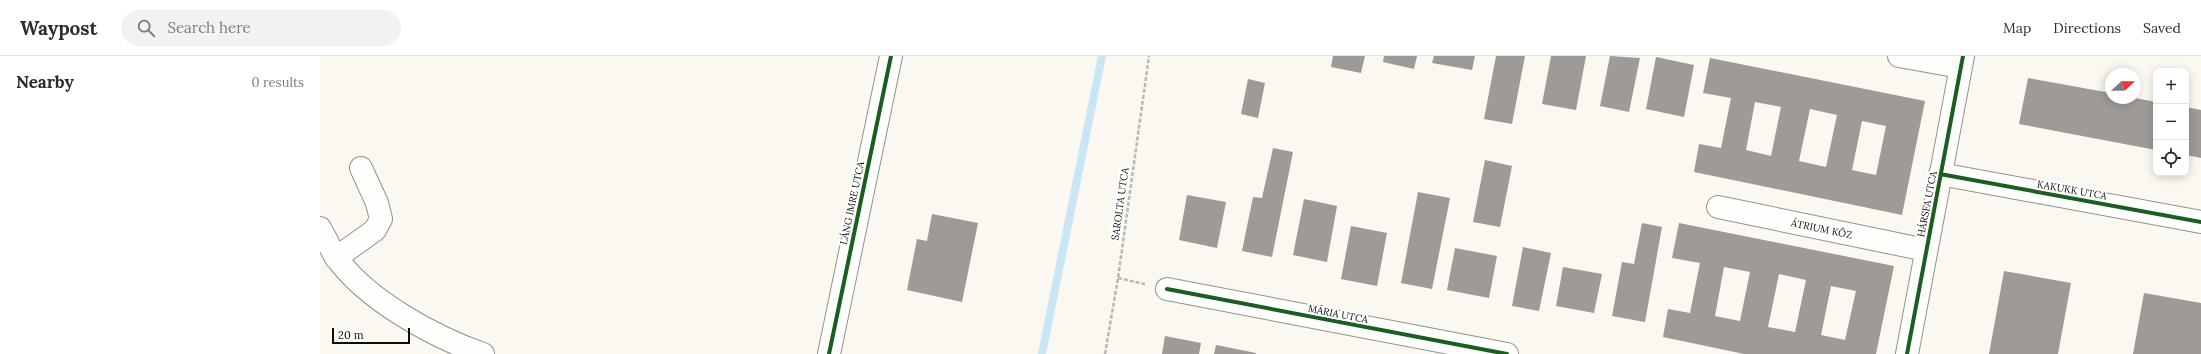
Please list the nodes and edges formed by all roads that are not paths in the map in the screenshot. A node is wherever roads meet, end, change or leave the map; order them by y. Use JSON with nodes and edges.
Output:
{"nodes":[{"id":1,"x":891,"y":56,"type":"edge"},
{"id":2,"x":1899,"y":56,"type":"edge"},
{"id":3,"x":1961,"y":62,"type":"edge"},
{"id":4,"x":361,"y":168,"type":"dead end"},
{"id":5,"x":1940,"y":174,"type":"junction"},
{"id":6,"x":1718,"y":207,"type":"dead end"},
{"id":7,"x":2201,"y":222,"type":"edge"},
{"id":8,"x":320,"y":228,"type":"edge"},
{"id":9,"x":1926,"y":250,"type":"junction"},
{"id":10,"x":336,"y":258,"type":"junction"},
{"id":11,"x":1167,"y":289,"type":"dead end"},
{"id":12,"x":482,"y":354,"type":"edge"},
{"id":13,"x":829,"y":354,"type":"edge"},
{"id":14,"x":1507,"y":354,"type":"edge"},
{"id":15,"x":1907,"y":354,"type":"edge"}],
"edges":[{"from":1,"to":13,"type":"street","name":"LÁNG IMRE UTCA"},
{"from":2,"to":3,"type":"street"},
{"from":3,"to":5,"type":"street","name":"HÁRSFA UTCA"},
{"from":4,"to":10,"type":"street"},
{"from":5,"to":7,"type":"street","name":"KAKUKK UTCA"},
{"from":5,"to":9,"type":"street","name":"HÁRSFA UTCA"},
{"from":6,"to":9,"type":"street","name":"ÁTRIUM KÖZ"},
{"from":8,"to":10,"type":"street"},
{"from":9,"to":15,"type":"street","name":"HÁRSFA UTCA"},
{"from":10,"to":12,"type":"street"},
{"from":11,"to":14,"type":"street","name":"MÁRIA UTCA"}]}
